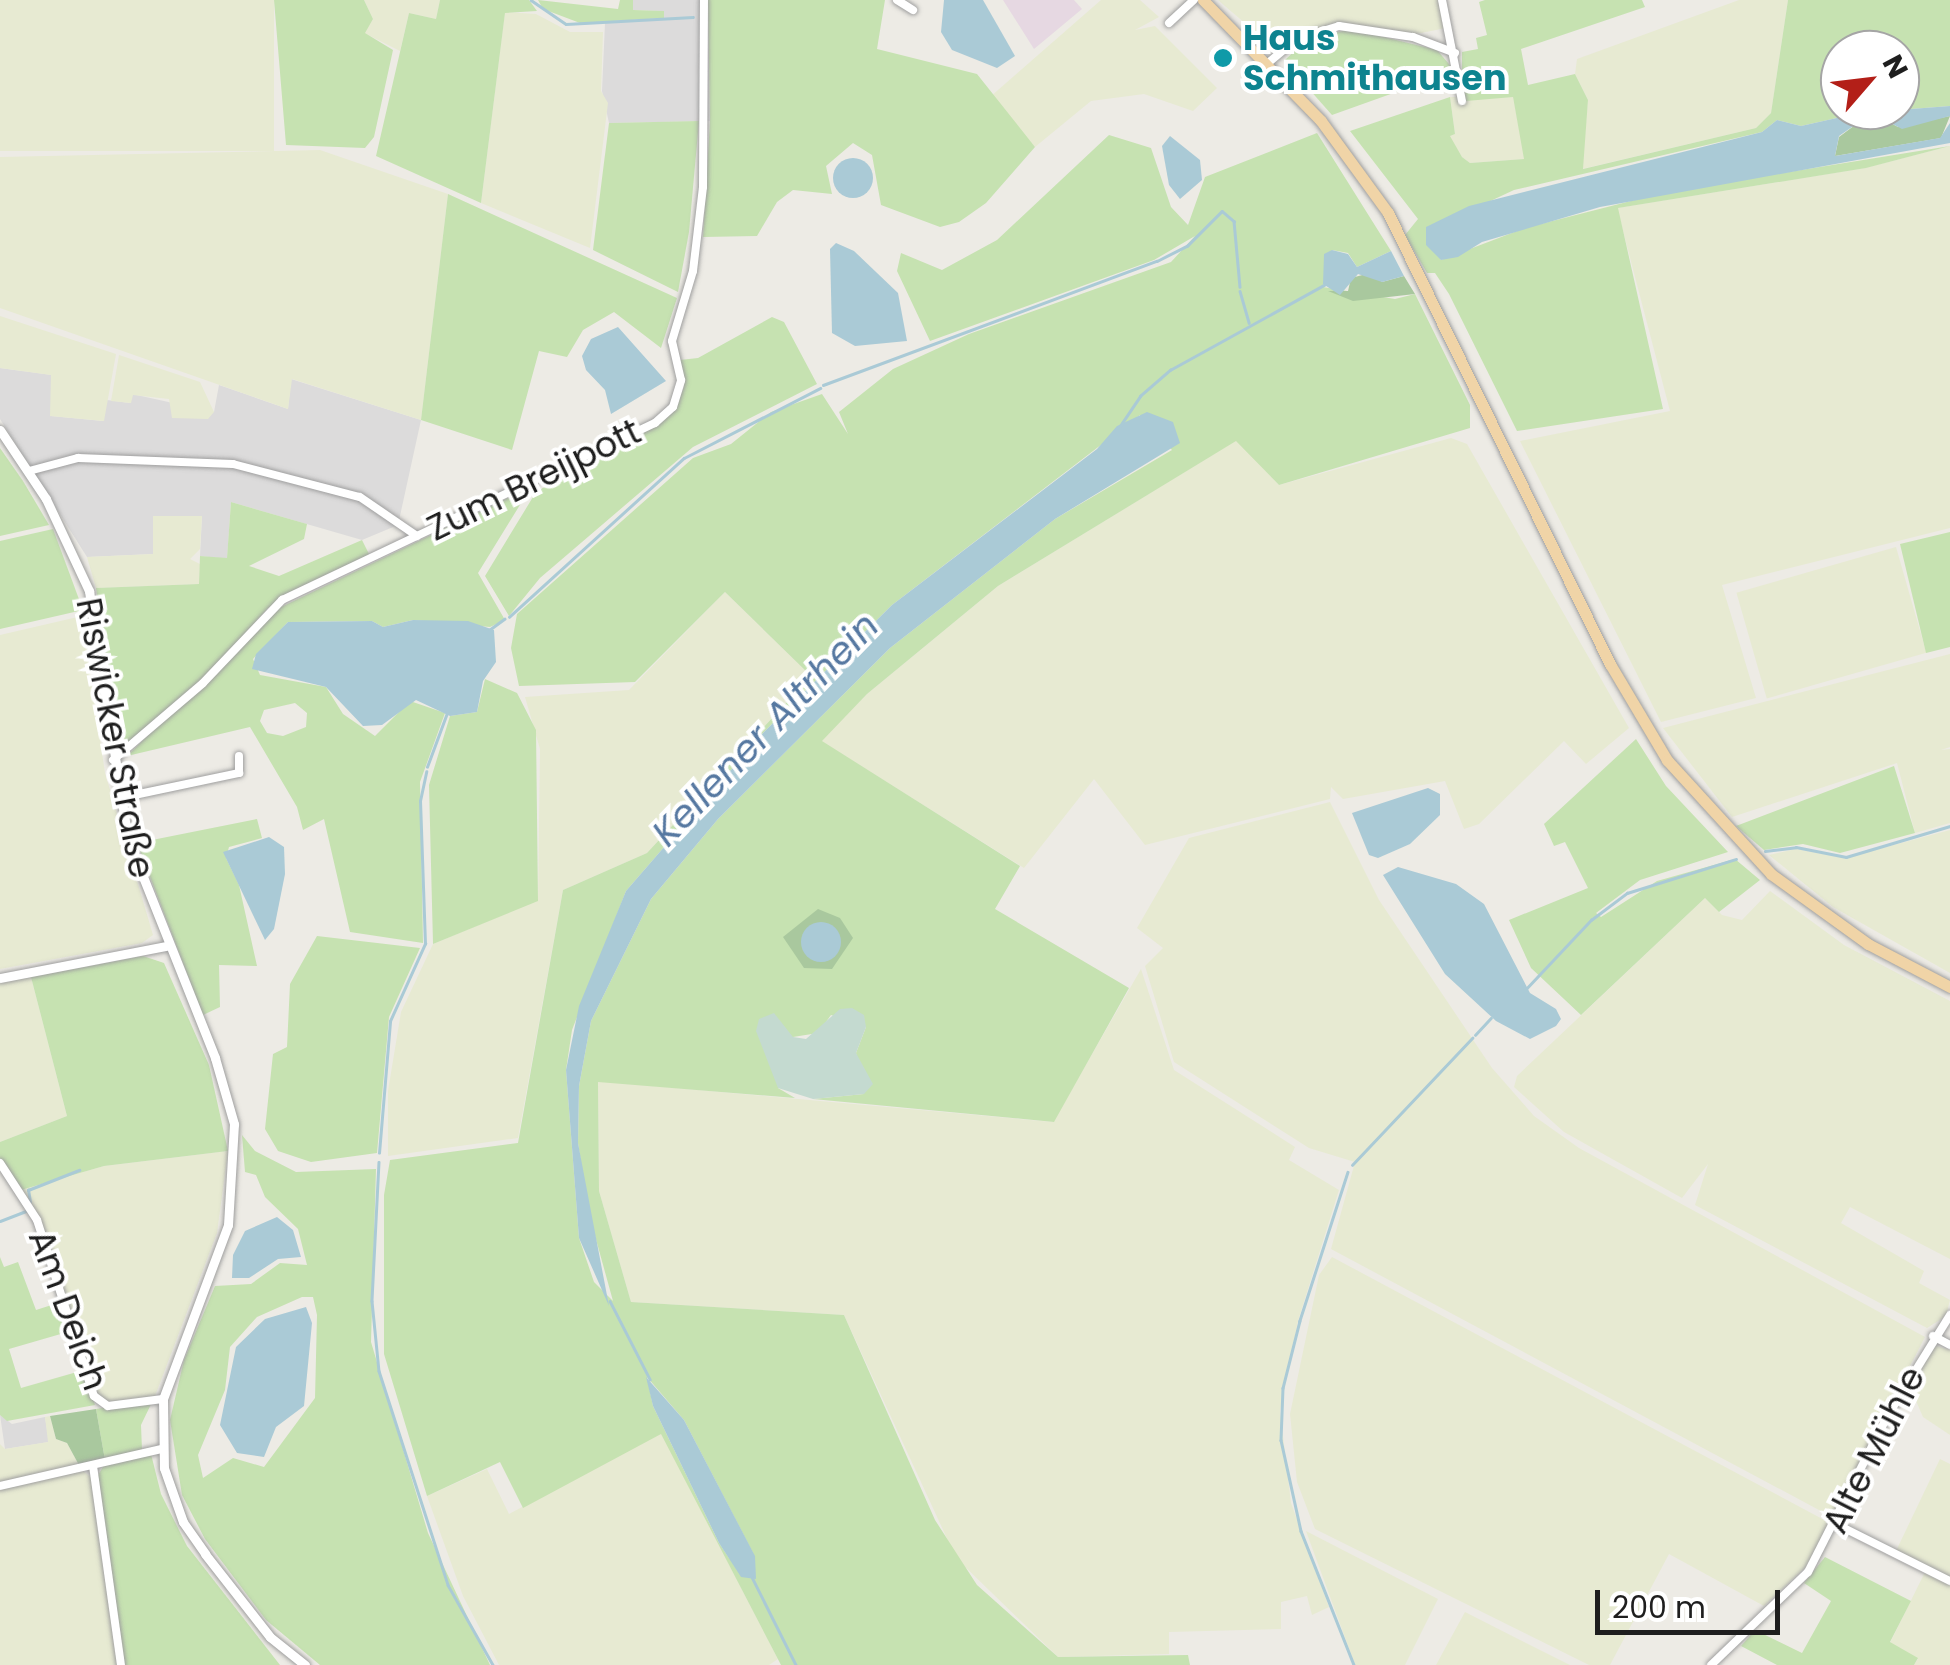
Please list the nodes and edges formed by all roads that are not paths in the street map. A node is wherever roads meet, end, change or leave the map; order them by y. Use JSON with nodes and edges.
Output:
{"nodes":[{"id":1,"x":704,"y":0,"type":"edge"},
{"id":2,"x":897,"y":0,"type":"edge"},
{"id":3,"x":1194,"y":0,"type":"edge"},
{"id":4,"x":1203,"y":0,"type":"edge"},
{"id":5,"x":1442,"y":0,"type":"edge"},
{"id":6,"x":913,"y":10,"type":"dead end"},
{"id":7,"x":1169,"y":23,"type":"dead end"},
{"id":8,"x":1455,"y":54,"type":"junction"},
{"id":9,"x":1268,"y":64,"type":"junction"},
{"id":10,"x":1462,"y":101,"type":"dead end"},
{"id":11,"x":0,"y":430,"type":"edge"},
{"id":12,"x":29,"y":471,"type":"junction"},
{"id":13,"x":417,"y":536,"type":"junction"},
{"id":14,"x":240,"y":756,"type":"dead end"},
{"id":15,"x":113,"y":760,"type":"junction"},
{"id":16,"x":119,"y":798,"type":"junction"},
{"id":17,"x":166,"y":946,"type":"junction"},
{"id":18,"x":0,"y":978,"type":"edge"},
{"id":19,"x":1950,"y":987,"type":"edge"},
{"id":20,"x":0,"y":1163,"type":"edge"},
{"id":21,"x":1950,"y":1316,"type":"edge"},
{"id":22,"x":1933,"y":1336,"type":"junction"},
{"id":23,"x":1950,"y":1346,"type":"edge"},
{"id":24,"x":163,"y":1399,"type":"junction"},
{"id":25,"x":161,"y":1449,"type":"junction"},
{"id":26,"x":93,"y":1466,"type":"junction"},
{"id":27,"x":0,"y":1486,"type":"edge"},
{"id":28,"x":1838,"y":1525,"type":"junction"},
{"id":29,"x":1950,"y":1581,"type":"edge"},
{"id":30,"x":120,"y":1665,"type":"edge"},
{"id":31,"x":305,"y":1665,"type":"edge"},
{"id":32,"x":1710,"y":1665,"type":"edge"}],
"edges":[{"from":1,"to":13,"type":"street","name":"Zum Breijpott"},
{"from":2,"to":6,"type":"street"},
{"from":3,"to":7,"type":"street"},
{"from":4,"to":9,"type":"main road"},
{"from":5,"to":8,"type":"street"},
{"from":8,"to":9,"type":"street"},
{"from":8,"to":10,"type":"street"},
{"from":9,"to":19,"type":"main road"},
{"from":11,"to":12,"type":"street","name":"Riswicker Straße"},
{"from":12,"to":13,"type":"street"},
{"from":12,"to":15,"type":"street","name":"Riswicker Straße"},
{"from":13,"to":15,"type":"street","name":"Zum Breijpott"},
{"from":14,"to":16,"type":"street"},
{"from":15,"to":16,"type":"street","name":"Riswicker Straße"},
{"from":16,"to":17,"type":"street","name":"Riswicker Straße"},
{"from":17,"to":18,"type":"street"},
{"from":17,"to":24,"type":"street","name":"Riswicker Straße"},
{"from":20,"to":24,"type":"street","name":"Am Deich"},
{"from":21,"to":22,"type":"street","name":"Alte Mühle"},
{"from":22,"to":23,"type":"street"},
{"from":22,"to":28,"type":"street","name":"Alte Mühle"},
{"from":24,"to":25,"type":"street","name":"Riswicker Straße"},
{"from":25,"to":26,"type":"street"},
{"from":25,"to":31,"type":"street","name":"Riswicker Straße"},
{"from":26,"to":27,"type":"street"},
{"from":26,"to":30,"type":"street"},
{"from":28,"to":29,"type":"street"},
{"from":28,"to":32,"type":"street","name":"Alte Mühle"}]}
